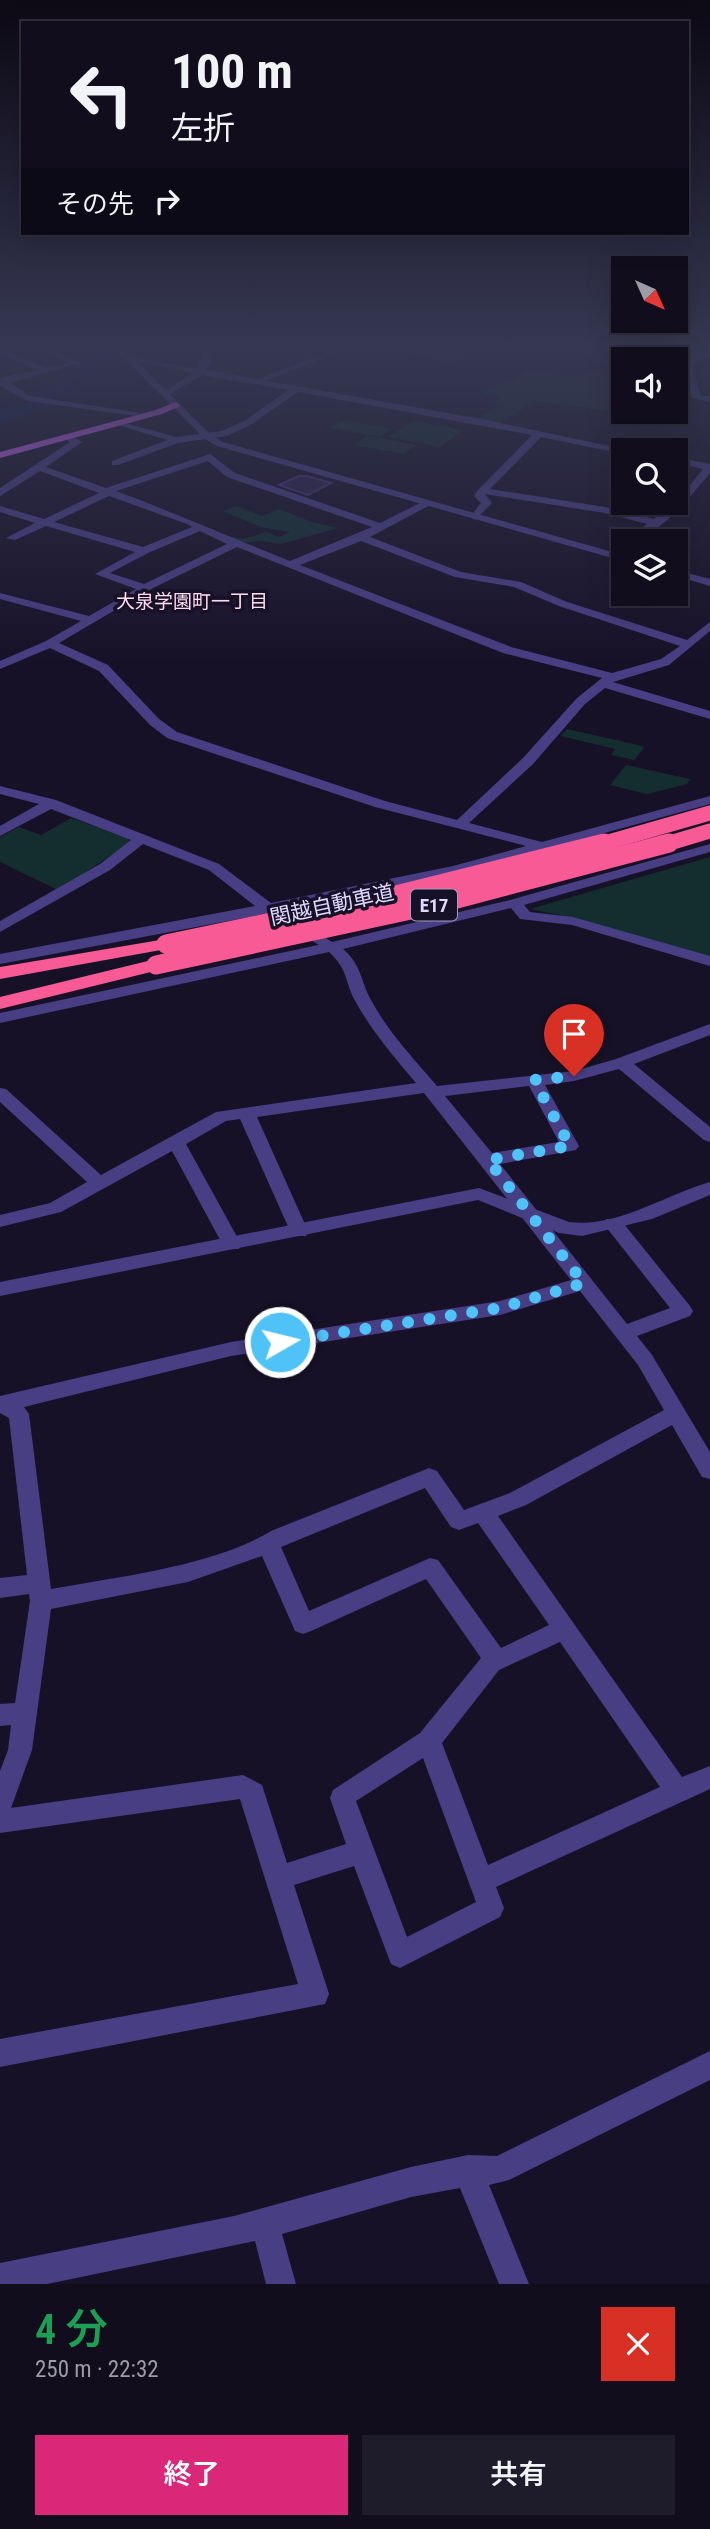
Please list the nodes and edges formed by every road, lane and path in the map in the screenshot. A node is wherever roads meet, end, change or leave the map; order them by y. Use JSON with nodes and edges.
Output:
{"nodes":[{"id":1,"x":64,"y":452,"type":"edge"},
{"id":2,"x":146,"y":452,"type":"edge"},
{"id":3,"x":226,"y":452,"type":"edge"},
{"id":4,"x":243,"y":452,"type":"edge"},
{"id":5,"x":521,"y":452,"type":"edge"},
{"id":6,"x":210,"y":457,"type":"junction"},
{"id":7,"x":688,"y":462,"type":"edge"},
{"id":8,"x":116,"y":463,"type":"dead end"},
{"id":9,"x":710,"y":467,"type":"edge"},
{"id":10,"x":41,"y":468,"type":"junction"},
{"id":11,"x":482,"y":491,"type":"junction"},
{"id":12,"x":105,"y":492,"type":"junction"},
{"id":13,"x":0,"y":493,"type":"edge"},
{"id":14,"x":426,"y":503,"type":"junction"},
{"id":15,"x":0,"y":509,"type":"edge"},
{"id":16,"x":475,"y":517,"type":"junction"},
{"id":17,"x":46,"y":521,"type":"junction"},
{"id":18,"x":655,"y":523,"type":"junction"},
{"id":19,"x":201,"y":527,"type":"junction"},
{"id":20,"x":382,"y":527,"type":"junction"},
{"id":21,"x":646,"y":529,"type":"edge"},
{"id":22,"x":361,"y":537,"type":"junction"},
{"id":23,"x":12,"y":538,"type":"dead end"},
{"id":24,"x":237,"y":544,"type":"junction"},
{"id":25,"x":144,"y":551,"type":"junction"},
{"id":26,"x":611,"y":552,"type":"edge"},
{"id":27,"x":608,"y":554,"type":"junction"},
{"id":28,"x":611,"y":555,"type":"edge"},
{"id":29,"x":290,"y":565,"type":"junction"},
{"id":30,"x":688,"y":577,"type":"edge"},
{"id":31,"x":710,"y":583,"type":"edge"},
{"id":32,"x":145,"y":588,"type":"junction"},
{"id":33,"x":0,"y":596,"type":"edge"},
{"id":34,"x":90,"y":620,"type":"junction"},
{"id":35,"x":710,"y":625,"type":"edge"},
{"id":36,"x":50,"y":644,"type":"junction"},
{"id":37,"x":689,"y":645,"type":"junction"},
{"id":38,"x":0,"y":665,"type":"edge"},
{"id":39,"x":607,"y":680,"type":"junction"},
{"id":40,"x":710,"y":715,"type":"edge"},
{"id":41,"x":0,"y":790,"type":"edge"},
{"id":42,"x":710,"y":800,"type":"edge"},
{"id":43,"x":51,"y":803,"type":"junction"},
{"id":44,"x":710,"y":813,"type":"edge"},
{"id":45,"x":461,"y":823,"type":"junction"},
{"id":46,"x":710,"y":831,"type":"edge"},
{"id":47,"x":0,"y":832,"type":"edge"},
{"id":48,"x":142,"y":838,"type":"junction"},
{"id":49,"x":546,"y":847,"type":"junction"},
{"id":50,"x":710,"y":848,"type":"edge"},
{"id":51,"x":514,"y":903,"type":"junction"},
{"id":52,"x":270,"y":909,"type":"junction"},
{"id":53,"x":0,"y":928,"type":"edge"},
{"id":54,"x":332,"y":947,"type":"junction"},
{"id":55,"x":710,"y":961,"type":"edge"},
{"id":56,"x":156,"y":965,"type":"junction"},
{"id":57,"x":5,"y":966,"type":"edge"},
{"id":58,"x":0,"y":992,"type":"edge"},
{"id":59,"x":0,"y":1003,"type":"edge"},
{"id":60,"x":0,"y":1018,"type":"edge"},
{"id":61,"x":710,"y":1028,"type":"edge"},
{"id":62,"x":622,"y":1063,"type":"junction"},
{"id":63,"x":534,"y":1080,"type":"junction"},
{"id":64,"x":429,"y":1090,"type":"junction"},
{"id":65,"x":0,"y":1093,"type":"edge"},
{"id":66,"x":246,"y":1112,"type":"junction"},
{"id":67,"x":710,"y":1136,"type":"edge"},
{"id":68,"x":176,"y":1142,"type":"junction"},
{"id":69,"x":488,"y":1160,"type":"junction"},
{"id":70,"x":100,"y":1184,"type":"junction"},
{"id":71,"x":509,"y":1188,"type":"junction"},
{"id":72,"x":710,"y":1188,"type":"edge"},
{"id":73,"x":479,"y":1194,"type":"junction"},
{"id":74,"x":527,"y":1212,"type":"junction"},
{"id":75,"x":0,"y":1221,"type":"edge"},
{"id":76,"x":613,"y":1223,"type":"junction"},
{"id":77,"x":582,"y":1230,"type":"junction"},
{"id":78,"x":299,"y":1231,"type":"junction"},
{"id":79,"x":548,"y":1238,"type":"junction"},
{"id":80,"x":232,"y":1244,"type":"junction"},
{"id":81,"x":584,"y":1283,"type":"junction"},
{"id":82,"x":0,"y":1289,"type":"edge"},
{"id":83,"x":623,"y":1333,"type":"junction"},
{"id":84,"x":1,"y":1404,"type":"edge"},
{"id":85,"x":677,"y":1413,"type":"junction"},
{"id":86,"x":710,"y":1471,"type":"edge"},
{"id":87,"x":483,"y":1512,"type":"junction"},
{"id":88,"x":268,"y":1544,"type":"junction"},
{"id":89,"x":0,"y":1588,"type":"edge"},
{"id":90,"x":40,"y":1592,"type":"junction"},
{"id":91,"x":564,"y":1629,"type":"junction"},
{"id":92,"x":496,"y":1660,"type":"junction"},
{"id":93,"x":25,"y":1713,"type":"junction"},
{"id":94,"x":0,"y":1715,"type":"edge"},
{"id":95,"x":429,"y":1741,"type":"junction"},
{"id":96,"x":710,"y":1777,"type":"edge"},
{"id":97,"x":678,"y":1792,"type":"junction"},
{"id":98,"x":0,"y":1804,"type":"edge"},
{"id":99,"x":0,"y":1821,"type":"edge"},
{"id":100,"x":361,"y":1852,"type":"junction"},
{"id":101,"x":278,"y":1878,"type":"junction"},
{"id":102,"x":481,"y":1881,"type":"junction"},
{"id":103,"x":0,"y":2053,"type":"edge"},
{"id":104,"x":709,"y":2068,"type":"edge"},
{"id":105,"x":468,"y":2170,"type":"junction"},
{"id":106,"x":265,"y":2224,"type":"junction"},
{"id":107,"x":0,"y":2278,"type":"edge"},
{"id":108,"x":281,"y":2284,"type":"edge"},
{"id":109,"x":514,"y":2284,"type":"edge"}],
"edges":[{"from":1,"to":10,"type":"street"},
{"from":2,"to":8,"type":"street"},
{"from":3,"to":6,"type":"street"},
{"from":4,"to":14,"type":"street"},
{"from":5,"to":11,"type":"street"},
{"from":6,"to":12,"type":"street"},
{"from":6,"to":20,"type":"street"},
{"from":7,"to":9,"type":"street"},
{"from":9,"to":18,"type":"street"},
{"from":10,"to":12,"type":"street"},
{"from":10,"to":13,"type":"street"},
{"from":11,"to":16,"type":"street"},
{"from":11,"to":18,"type":"street"},
{"from":12,"to":17,"type":"street"},
{"from":12,"to":19,"type":"street"},
{"from":14,"to":16,"type":"street"},
{"from":14,"to":20,"type":"street"},
{"from":15,"to":17,"type":"street"},
{"from":16,"to":27,"type":"street"},
{"from":17,"to":23,"type":"street"},
{"from":17,"to":25,"type":"street"},
{"from":18,"to":21,"type":"street"},
{"from":19,"to":24,"type":"street"},
{"from":19,"to":25,"type":"street"},
{"from":20,"to":22,"type":"street"},
{"from":22,"to":29,"type":"street"},
{"from":22,"to":37,"type":"street"},
{"from":24,"to":29,"type":"street"},
{"from":24,"to":32,"type":"street"},
{"from":25,"to":32,"type":"street"},
{"from":26,"to":27,"type":"street"},
{"from":27,"to":28,"type":"street"},
{"from":29,"to":39,"type":"street"},
{"from":30,"to":31,"type":"street"},
{"from":32,"to":34,"type":"street"},
{"from":33,"to":34,"type":"street"},
{"from":34,"to":36,"type":"street"},
{"from":35,"to":37,"type":"street"},
{"from":36,"to":38,"type":"street"},
{"from":36,"to":45,"type":"street"},
{"from":37,"to":39,"type":"street"},
{"from":39,"to":40,"type":"street"},
{"from":39,"to":45,"type":"street"},
{"from":41,"to":43,"type":"street"},
{"from":42,"to":49,"type":"street"},
{"from":43,"to":47,"type":"street"},
{"from":43,"to":48,"type":"street"},
{"from":44,"to":57,"type":"highway","name":"関越自動車道","number":"E17","bridge":true},
{"from":45,"to":49,"type":"street"},
{"from":46,"to":56,"type":"highway","name":"関越自動車道","number":"E17","bridge":true},
{"from":48,"to":52,"type":"street"},
{"from":48,"to":53,"type":"street"},
{"from":49,"to":52,"type":"street"},
{"from":50,"to":51,"type":"street"},
{"from":51,"to":54,"type":"street"},
{"from":51,"to":55,"type":"street"},
{"from":52,"to":54,"type":"street"},
{"from":52,"to":57,"type":"street"},
{"from":54,"to":60,"type":"street"},
{"from":54,"to":64,"type":"street"},
{"from":56,"to":58,"type":"highway","name":"関越自動車道","number":"E17"},
{"from":56,"to":59,"type":"highway"},
{"from":61,"to":62,"type":"street"},
{"from":62,"to":63,"type":"street"},
{"from":62,"to":67,"type":"street"},
{"from":63,"to":64,"type":"street"},
{"from":63,"to":69,"type":"street"},
{"from":64,"to":66,"type":"street"},
{"from":64,"to":69,"type":"street"},
{"from":65,"to":70,"type":"street"},
{"from":66,"to":68,"type":"street"},
{"from":66,"to":78,"type":"street"},
{"from":68,"to":70,"type":"street"},
{"from":68,"to":80,"type":"street"},
{"from":69,"to":71,"type":"street"},
{"from":70,"to":75,"type":"street"},
{"from":71,"to":73,"type":"street"},
{"from":71,"to":74,"type":"street"},
{"from":72,"to":76,"type":"street"},
{"from":73,"to":74,"type":"street"},
{"from":73,"to":78,"type":"street"},
{"from":74,"to":77,"type":"street"},
{"from":74,"to":79,"type":"street"},
{"from":76,"to":77,"type":"street"},
{"from":76,"to":83,"type":"street"},
{"from":77,"to":79,"type":"street"},
{"from":78,"to":80,"type":"street"},
{"from":79,"to":81,"type":"street"},
{"from":80,"to":82,"type":"street"},
{"from":81,"to":83,"type":"street"},
{"from":81,"to":84,"type":"street"},
{"from":83,"to":85,"type":"street"},
{"from":84,"to":90,"type":"street"},
{"from":85,"to":86,"type":"street"},
{"from":85,"to":87,"type":"street"},
{"from":87,"to":88,"type":"street"},
{"from":87,"to":91,"type":"street"},
{"from":88,"to":90,"type":"street"},
{"from":88,"to":92,"type":"street"},
{"from":89,"to":90,"type":"street"},
{"from":90,"to":93,"type":"street"},
{"from":91,"to":92,"type":"street"},
{"from":91,"to":97,"type":"street"},
{"from":92,"to":95,"type":"street"},
{"from":93,"to":94,"type":"street"},
{"from":93,"to":98,"type":"street"},
{"from":95,"to":100,"type":"street"},
{"from":95,"to":102,"type":"street"},
{"from":96,"to":97,"type":"street"},
{"from":97,"to":102,"type":"street"},
{"from":99,"to":101,"type":"street"},
{"from":100,"to":101,"type":"street"},
{"from":100,"to":102,"type":"street"},
{"from":101,"to":103,"type":"street"},
{"from":104,"to":105,"type":"street"},
{"from":105,"to":106,"type":"street"},
{"from":105,"to":109,"type":"street"},
{"from":106,"to":107,"type":"street"},
{"from":106,"to":108,"type":"street"}]}
